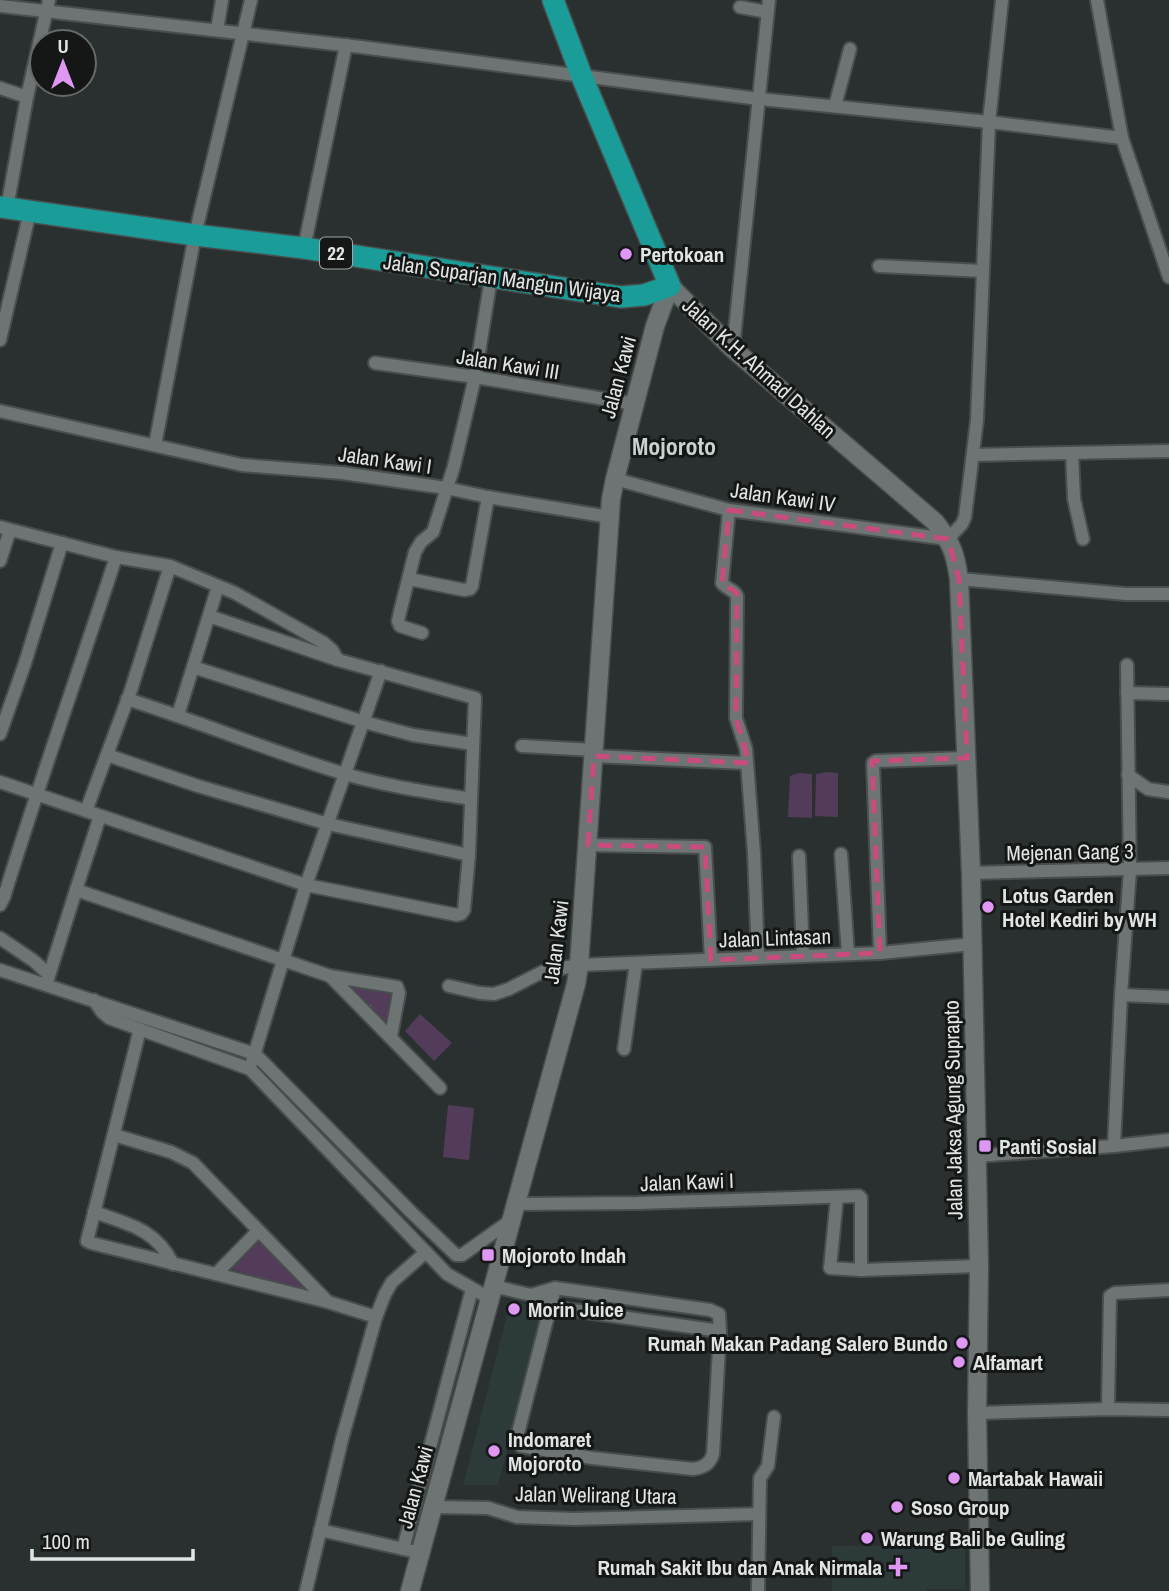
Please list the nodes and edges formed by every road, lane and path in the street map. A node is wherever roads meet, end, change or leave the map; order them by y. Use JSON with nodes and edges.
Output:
{"nodes":[{"id":1,"x":222,"y":0,"type":"edge"},
{"id":2,"x":251,"y":0,"type":"edge"},
{"id":3,"x":553,"y":0,"type":"edge"},
{"id":4,"x":1002,"y":0,"type":"edge"},
{"id":5,"x":1097,"y":0,"type":"edge"},
{"id":6,"x":0,"y":6,"type":"edge"},
{"id":7,"x":47,"y":6,"type":"edge"},
{"id":8,"x":768,"y":6,"type":"edge"},
{"id":9,"x":740,"y":7,"type":"dead end"},
{"id":10,"x":217,"y":30,"type":"junction"},
{"id":11,"x":243,"y":33,"type":"junction"},
{"id":12,"x":346,"y":45,"type":"junction"},
{"id":13,"x":850,"y":49,"type":"dead end"},
{"id":14,"x":582,"y":77,"type":"junction"},
{"id":15,"x":0,"y":88,"type":"edge"},
{"id":16,"x":27,"y":97,"type":"junction"},
{"id":17,"x":759,"y":99,"type":"junction"},
{"id":18,"x":835,"y":106,"type":"junction"},
{"id":19,"x":989,"y":122,"type":"junction"},
{"id":20,"x":1122,"y":138,"type":"junction"},
{"id":21,"x":4,"y":208,"type":"edge"},
{"id":22,"x":30,"y":211,"type":"junction"},
{"id":23,"x":195,"y":235,"type":"junction"},
{"id":24,"x":304,"y":248,"type":"junction"},
{"id":25,"x":879,"y":266,"type":"dead end"},
{"id":26,"x":983,"y":271,"type":"junction"},
{"id":27,"x":1169,"y":277,"type":"edge"},
{"id":28,"x":491,"y":278,"type":"junction"},
{"id":29,"x":670,"y":286,"type":"junction"},
{"id":30,"x":0,"y":340,"type":"edge"},
{"id":31,"x":733,"y":349,"type":"junction"},
{"id":32,"x":375,"y":363,"type":"dead end"},
{"id":33,"x":475,"y":377,"type":"junction"},
{"id":34,"x":634,"y":404,"type":"junction"},
{"id":35,"x":0,"y":411,"type":"edge"},
{"id":36,"x":155,"y":445,"type":"junction"},
{"id":37,"x":1169,"y":451,"type":"edge"},
{"id":38,"x":1072,"y":453,"type":"junction"},
{"id":39,"x":973,"y":455,"type":"junction"},
{"id":40,"x":615,"y":479,"type":"junction"},
{"id":41,"x":446,"y":488,"type":"junction"},
{"id":42,"x":488,"y":497,"type":"junction"},
{"id":43,"x":729,"y":510,"type":"junction"},
{"id":44,"x":610,"y":517,"type":"junction"},
{"id":45,"x":3,"y":529,"type":"edge"},
{"id":46,"x":948,"y":539,"type":"junction"},
{"id":47,"x":1083,"y":539,"type":"dead end"},
{"id":48,"x":62,"y":543,"type":"junction"},
{"id":49,"x":116,"y":557,"type":"junction"},
{"id":50,"x":0,"y":561,"type":"edge"},
{"id":51,"x":170,"y":566,"type":"junction"},
{"id":52,"x":409,"y":579,"type":"junction"},
{"id":53,"x":959,"y":579,"type":"junction"},
{"id":54,"x":218,"y":586,"type":"junction"},
{"id":55,"x":1169,"y":594,"type":"edge"},
{"id":56,"x":209,"y":616,"type":"junction"},
{"id":57,"x":961,"y":628,"type":"joint"},
{"id":58,"x":422,"y":633,"type":"dead end"},
{"id":59,"x":338,"y":660,"type":"junction"},
{"id":60,"x":1127,"y":665,"type":"dead end"},
{"id":61,"x":193,"y":667,"type":"junction"},
{"id":62,"x":380,"y":671,"type":"junction"},
{"id":63,"x":1127,"y":693,"type":"junction"},
{"id":64,"x":1169,"y":694,"type":"edge"},
{"id":65,"x":127,"y":699,"type":"junction"},
{"id":66,"x":177,"y":715,"type":"junction"},
{"id":67,"x":363,"y":722,"type":"junction"},
{"id":68,"x":0,"y":734,"type":"edge"},
{"id":69,"x":473,"y":744,"type":"junction"},
{"id":70,"x":522,"y":746,"type":"dead end"},
{"id":71,"x":594,"y":753,"type":"junction"},
{"id":72,"x":107,"y":755,"type":"junction"},
{"id":73,"x":967,"y":758,"type":"junction"},
{"id":74,"x":746,"y":763,"type":"junction"},
{"id":75,"x":345,"y":774,"type":"junction"},
{"id":76,"x":1128,"y":775,"type":"junction"},
{"id":77,"x":0,"y":782,"type":"edge"},
{"id":78,"x":1168,"y":792,"type":"edge"},
{"id":79,"x":37,"y":794,"type":"junction"},
{"id":80,"x":471,"y":799,"type":"junction"},
{"id":81,"x":86,"y":811,"type":"junction"},
{"id":82,"x":100,"y":816,"type":"junction"},
{"id":83,"x":328,"y":824,"type":"junction"},
{"id":84,"x":588,"y":845,"type":"junction"},
{"id":85,"x":841,"y":854,"type":"dead end"},
{"id":86,"x":470,"y":855,"type":"junction"},
{"id":87,"x":799,"y":856,"type":"dead end"},
{"id":88,"x":1169,"y":868,"type":"edge"},
{"id":89,"x":1130,"y":870,"type":"junction"},
{"id":90,"x":971,"y":873,"type":"junction"},
{"id":91,"x":306,"y":886,"type":"junction"},
{"id":92,"x":76,"y":890,"type":"junction"},
{"id":93,"x":0,"y":905,"type":"edge"},
{"id":94,"x":0,"y":938,"type":"edge"},
{"id":95,"x":972,"y":944,"type":"junction"},
{"id":96,"x":880,"y":953,"type":"junction"},
{"id":97,"x":848,"y":954,"type":"junction"},
{"id":98,"x":803,"y":956,"type":"junction"},
{"id":99,"x":758,"y":958,"type":"junction"},
{"id":100,"x":711,"y":960,"type":"junction"},
{"id":101,"x":282,"y":961,"type":"junction"},
{"id":102,"x":636,"y":963,"type":"junction"},
{"id":103,"x":579,"y":965,"type":"junction"},
{"id":104,"x":0,"y":970,"type":"edge"},
{"id":105,"x":330,"y":976,"type":"junction"},
{"id":106,"x":47,"y":979,"type":"junction"},
{"id":107,"x":449,"y":986,"type":"dead end"},
{"id":108,"x":1121,"y":995,"type":"junction"},
{"id":109,"x":1169,"y":997,"type":"edge"},
{"id":110,"x":94,"y":1000,"type":"junction"},
{"id":111,"x":140,"y":1029,"type":"junction"},
{"id":112,"x":391,"y":1036,"type":"junction"},
{"id":113,"x":624,"y":1049,"type":"dead end"},
{"id":114,"x":255,"y":1054,"type":"junction"},
{"id":115,"x":250,"y":1069,"type":"junction"},
{"id":116,"x":440,"y":1088,"type":"dead end"},
{"id":117,"x":114,"y":1135,"type":"junction"},
{"id":118,"x":1169,"y":1140,"type":"edge"},
{"id":119,"x":1114,"y":1146,"type":"junction"},
{"id":120,"x":977,"y":1156,"type":"junction"},
{"id":121,"x":837,"y":1196,"type":"junction"},
{"id":122,"x":411,"y":1212,"type":"junction"},
{"id":123,"x":513,"y":1212,"type":"junction"},
{"id":124,"x":94,"y":1213,"type":"junction"},
{"id":125,"x":399,"y":1224,"type":"junction"},
{"id":126,"x":258,"y":1231,"type":"junction"},
{"id":127,"x":426,"y":1252,"type":"junction"},
{"id":128,"x":173,"y":1264,"type":"junction"},
{"id":129,"x":979,"y":1266,"type":"junction"},
{"id":130,"x":861,"y":1269,"type":"junction"},
{"id":131,"x":216,"y":1274,"type":"junction"},
{"id":132,"x":555,"y":1288,"type":"junction"},
{"id":133,"x":472,"y":1289,"type":"junction"},
{"id":134,"x":1169,"y":1290,"type":"edge"},
{"id":135,"x":491,"y":1292,"type":"junction"},
{"id":136,"x":531,"y":1295,"type":"junction"},
{"id":137,"x":328,"y":1302,"type":"junction"},
{"id":138,"x":550,"y":1307,"type":"junction"},
{"id":139,"x":376,"y":1317,"type":"junction"},
{"id":140,"x":720,"y":1332,"type":"junction"},
{"id":141,"x":1108,"y":1409,"type":"junction"},
{"id":142,"x":1169,"y":1410,"type":"edge"},
{"id":143,"x":977,"y":1413,"type":"junction"},
{"id":144,"x":774,"y":1417,"type":"dead end"},
{"id":145,"x":434,"y":1507,"type":"junction"},
{"id":146,"x":759,"y":1514,"type":"junction"},
{"id":147,"x":320,"y":1530,"type":"junction"},
{"id":148,"x":403,"y":1549,"type":"junction"},
{"id":149,"x":421,"y":1553,"type":"junction"},
{"id":150,"x":306,"y":1591,"type":"edge"},
{"id":151,"x":411,"y":1591,"type":"edge"},
{"id":152,"x":758,"y":1591,"type":"edge"},
{"id":153,"x":980,"y":1591,"type":"edge"}],
"edges":[{"from":1,"to":10,"type":"street"},
{"from":2,"to":11,"type":"street"},
{"from":3,"to":14,"type":"highway","name":"Jalan K.H. Ahmad Dahlan"},
{"from":4,"to":19,"type":"street"},
{"from":5,"to":20,"type":"street"},
{"from":6,"to":7,"type":"street"},
{"from":7,"to":10,"type":"street"},
{"from":7,"to":16,"type":"street"},
{"from":8,"to":9,"type":"street"},
{"from":8,"to":17,"type":"street"},
{"from":10,"to":11,"type":"street"},
{"from":11,"to":12,"type":"street"},
{"from":11,"to":23,"type":"street"},
{"from":12,"to":14,"type":"street"},
{"from":12,"to":24,"type":"street"},
{"from":13,"to":18,"type":"street"},
{"from":14,"to":17,"type":"street"},
{"from":14,"to":29,"type":"highway","name":"Jalan K.H. Ahmad Dahlan"},
{"from":15,"to":16,"type":"street"},
{"from":16,"to":21,"type":"street"},
{"from":17,"to":18,"type":"street"},
{"from":17,"to":31,"type":"street"},
{"from":18,"to":19,"type":"street"},
{"from":19,"to":20,"type":"street"},
{"from":19,"to":26,"type":"street"},
{"from":20,"to":27,"type":"street"},
{"from":21,"to":22,"type":"highway","name":"Jalan Suparjan Mangun Wijaya","number":"22"},
{"from":22,"to":23,"type":"highway","name":"Jalan Suparjan Mangun Wijaya","number":"22"},
{"from":22,"to":30,"type":"street"},
{"from":23,"to":24,"type":"highway","name":"Jalan Suparjan Mangun Wijaya","number":"22"},
{"from":23,"to":36,"type":"street"},
{"from":24,"to":28,"type":"highway","name":"Jalan Suparjan Mangun Wijaya","number":"22"},
{"from":25,"to":26,"type":"street"},
{"from":26,"to":39,"type":"street"},
{"from":28,"to":29,"type":"highway","name":"Jalan Suparjan Mangun Wijaya","number":"22"},
{"from":28,"to":33,"type":"street"},
{"from":29,"to":31,"type":"main road","name":"Jalan K.H. Ahmad Dahlan"},
{"from":29,"to":34,"type":"main road","name":"Jalan Kawi"},
{"from":31,"to":46,"type":"main road","name":"Jalan K.H. Ahmad Dahlan"},
{"from":32,"to":33,"type":"street","name":"Jalan Kawi III"},
{"from":33,"to":34,"type":"street","name":"Jalan Kawi III"},
{"from":33,"to":41,"type":"street"},
{"from":34,"to":40,"type":"main road","name":"Jalan Kawi"},
{"from":35,"to":36,"type":"street","name":"Jalan Kawi I"},
{"from":36,"to":41,"type":"street","name":"Jalan Kawi I"},
{"from":37,"to":38,"type":"street"},
{"from":38,"to":39,"type":"street"},
{"from":38,"to":47,"type":"street"},
{"from":39,"to":46,"type":"street"},
{"from":40,"to":43,"type":"street","name":"Jalan Kawi IV"},
{"from":40,"to":44,"type":"main road","name":"Jalan Kawi"},
{"from":41,"to":42,"type":"street","name":"Jalan Kawi I"},
{"from":41,"to":52,"type":"street"},
{"from":42,"to":44,"type":"street","name":"Jalan Kawi I"},
{"from":42,"to":52,"type":"street"},
{"from":43,"to":46,"type":"street","name":"Jalan Kawi IV"},
{"from":43,"to":74,"type":"street"},
{"from":44,"to":71,"type":"main road","name":"Jalan Kawi"},
{"from":45,"to":48,"type":"street"},
{"from":45,"to":50,"type":"street"},
{"from":46,"to":53,"type":"main road","name":"Jalan K.H. Ahmad Dahlan"},
{"from":48,"to":49,"type":"street"},
{"from":48,"to":68,"type":"street"},
{"from":49,"to":51,"type":"street"},
{"from":49,"to":79,"type":"street"},
{"from":51,"to":54,"type":"street"},
{"from":51,"to":65,"type":"street"},
{"from":52,"to":58,"type":"street"},
{"from":53,"to":55,"type":"street"},
{"from":53,"to":57,"type":"main road","name":"Jalan K.H. Ahmad Dahlan"},
{"from":54,"to":56,"type":"street"},
{"from":54,"to":59,"type":"street"},
{"from":56,"to":59,"type":"street"},
{"from":56,"to":61,"type":"street"},
{"from":57,"to":73,"type":"main road","name":"Jalan Jaksa Agung Suprapto"},
{"from":59,"to":62,"type":"street"},
{"from":60,"to":63,"type":"street"},
{"from":61,"to":66,"type":"street"},
{"from":61,"to":67,"type":"street"},
{"from":62,"to":67,"type":"street"},
{"from":62,"to":69,"type":"street"},
{"from":63,"to":64,"type":"street"},
{"from":63,"to":76,"type":"street"},
{"from":65,"to":66,"type":"street"},
{"from":65,"to":72,"type":"street"},
{"from":66,"to":75,"type":"street"},
{"from":67,"to":69,"type":"street"},
{"from":67,"to":75,"type":"street"},
{"from":69,"to":80,"type":"street"},
{"from":70,"to":71,"type":"street"},
{"from":71,"to":74,"type":"street"},
{"from":71,"to":84,"type":"main road","name":"Jalan Kawi"},
{"from":72,"to":81,"type":"street"},
{"from":72,"to":83,"type":"street"},
{"from":73,"to":90,"type":"main road","name":"Jalan Jaksa Agung Suprapto"},
{"from":73,"to":96,"type":"street"},
{"from":74,"to":99,"type":"street"},
{"from":75,"to":80,"type":"street"},
{"from":75,"to":83,"type":"street"},
{"from":76,"to":78,"type":"street"},
{"from":76,"to":89,"type":"street"},
{"from":77,"to":79,"type":"street"},
{"from":79,"to":81,"type":"street"},
{"from":79,"to":93,"type":"street"},
{"from":80,"to":86,"type":"street"},
{"from":81,"to":82,"type":"street"},
{"from":82,"to":91,"type":"street"},
{"from":82,"to":92,"type":"street"},
{"from":83,"to":86,"type":"street"},
{"from":83,"to":91,"type":"street"},
{"from":84,"to":100,"type":"street"},
{"from":84,"to":103,"type":"main road","name":"Jalan Kawi"},
{"from":85,"to":97,"type":"street"},
{"from":86,"to":91,"type":"street"},
{"from":87,"to":98,"type":"street"},
{"from":88,"to":89,"type":"street","name":"Mejenan Gang 3"},
{"from":89,"to":90,"type":"street","name":"Mejenan Gang 3"},
{"from":89,"to":108,"type":"street"},
{"from":90,"to":95,"type":"main road","name":"Jalan Jaksa Agung Suprapto"},
{"from":91,"to":101,"type":"street"},
{"from":92,"to":101,"type":"street"},
{"from":92,"to":106,"type":"street"},
{"from":94,"to":106,"type":"street"},
{"from":95,"to":96,"type":"street","name":"Jalan Lintasan"},
{"from":95,"to":120,"type":"main road","name":"Jalan Jaksa Agung Suprapto"},
{"from":96,"to":97,"type":"street","name":"Jalan Lintasan"},
{"from":97,"to":98,"type":"street","name":"Jalan Lintasan"},
{"from":98,"to":99,"type":"street","name":"Jalan Lintasan"},
{"from":99,"to":100,"type":"street","name":"Jalan Lintasan"},
{"from":100,"to":102,"type":"street","name":"Jalan Lintasan"},
{"from":101,"to":105,"type":"street"},
{"from":101,"to":114,"type":"street"},
{"from":102,"to":103,"type":"street","name":"Jalan Lintasan"},
{"from":102,"to":113,"type":"street"},
{"from":103,"to":107,"type":"street","name":"Jalan Lintasan"},
{"from":103,"to":123,"type":"main road","name":"Jalan Kawi"},
{"from":104,"to":106,"type":"street"},
{"from":105,"to":112,"type":"street"},
{"from":105,"to":112,"type":"street"},
{"from":106,"to":110,"type":"street"},
{"from":108,"to":109,"type":"street"},
{"from":108,"to":119,"type":"street"},
{"from":110,"to":111,"type":"street"},
{"from":110,"to":114,"type":"street"},
{"from":111,"to":115,"type":"street"},
{"from":111,"to":117,"type":"street"},
{"from":112,"to":116,"type":"street"},
{"from":114,"to":115,"type":"street"},
{"from":114,"to":122,"type":"street"},
{"from":115,"to":125,"type":"street"},
{"from":117,"to":124,"type":"street"},
{"from":117,"to":126,"type":"street"},
{"from":118,"to":119,"type":"street"},
{"from":119,"to":120,"type":"street"},
{"from":120,"to":129,"type":"main road","name":"Jalan Jaksa Agung Suprapto"},
{"from":121,"to":123,"type":"street","name":"Jalan Kawi I"},
{"from":121,"to":130,"type":"street","name":"Jalan Kawi I"},
{"from":121,"to":130,"type":"street"},
{"from":122,"to":123,"type":"street"},
{"from":122,"to":125,"type":"street"},
{"from":123,"to":135,"type":"main road","name":"Jalan Kawi"},
{"from":124,"to":128,"type":"street"},
{"from":124,"to":128,"type":"street"},
{"from":125,"to":127,"type":"street"},
{"from":126,"to":131,"type":"street"},
{"from":126,"to":137,"type":"street"},
{"from":127,"to":133,"type":"street"},
{"from":127,"to":139,"type":"street"},
{"from":128,"to":131,"type":"street"},
{"from":129,"to":130,"type":"street"},
{"from":129,"to":143,"type":"main road","name":"Jalan Jaksa Agung Suprapto"},
{"from":131,"to":137,"type":"street"},
{"from":132,"to":136,"type":"street"},
{"from":132,"to":138,"type":"street"},
{"from":132,"to":140,"type":"street"},
{"from":133,"to":135,"type":"street"},
{"from":133,"to":148,"type":"street"},
{"from":134,"to":141,"type":"street"},
{"from":135,"to":136,"type":"street"},
{"from":135,"to":145,"type":"main road","name":"Jalan Kawi"},
{"from":136,"to":138,"type":"street"},
{"from":137,"to":139,"type":"street"},
{"from":138,"to":140,"type":"street"},
{"from":138,"to":140,"type":"street"},
{"from":139,"to":147,"type":"street"},
{"from":141,"to":142,"type":"street"},
{"from":141,"to":143,"type":"street"},
{"from":143,"to":153,"type":"main road","name":"Jalan Jaksa Agung Suprapto"},
{"from":144,"to":146,"type":"street"},
{"from":145,"to":146,"type":"street","name":"Jalan Welirang Utara"},
{"from":145,"to":149,"type":"main road","name":"Jalan Kawi"},
{"from":146,"to":152,"type":"street"},
{"from":147,"to":148,"type":"street"},
{"from":147,"to":150,"type":"street"},
{"from":148,"to":149,"type":"street"},
{"from":149,"to":151,"type":"main road","name":"Jalan Kawi"}]}
